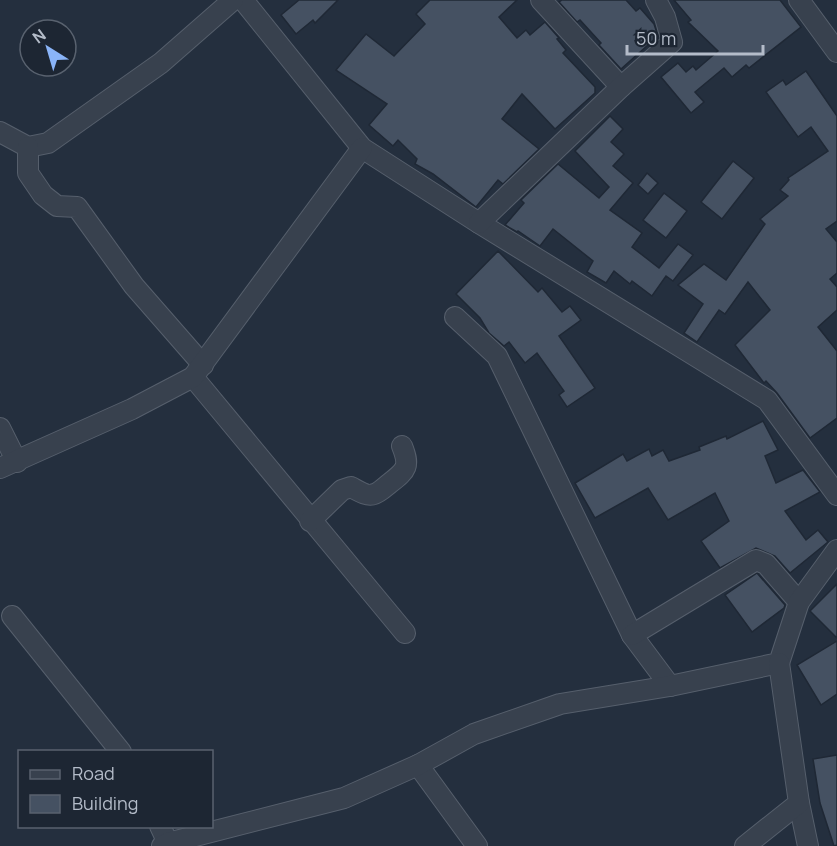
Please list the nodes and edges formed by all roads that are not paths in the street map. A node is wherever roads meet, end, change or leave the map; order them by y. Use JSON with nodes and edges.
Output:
{"nodes":[{"id":1,"x":233,"y":0,"type":"edge"},
{"id":2,"x":243,"y":0,"type":"edge"},
{"id":3,"x":541,"y":0,"type":"edge"},
{"id":4,"x":656,"y":0,"type":"edge"},
{"id":5,"x":799,"y":0,"type":"edge"},
{"id":6,"x":837,"y":52,"type":"edge"},
{"id":7,"x":621,"y":87,"type":"junction"},
{"id":8,"x":0,"y":132,"type":"edge"},
{"id":9,"x":28,"y":147,"type":"junction"},
{"id":10,"x":362,"y":148,"type":"junction"},
{"id":11,"x":478,"y":223,"type":"junction"},
{"id":12,"x":455,"y":317,"type":"dead end"},
{"id":13,"x":198,"y":371,"type":"junction"},
{"id":14,"x":0,"y":428,"type":"edge"},
{"id":15,"x":402,"y":446,"type":"dead end"},
{"id":16,"x":8,"y":465,"type":"edge"},
{"id":17,"x":837,"y":495,"type":"edge"},
{"id":18,"x":310,"y":521,"type":"junction"},
{"id":19,"x":837,"y":550,"type":"edge"},
{"id":20,"x":799,"y":602,"type":"junction"},
{"id":21,"x":12,"y":616,"type":"dead end"},
{"id":22,"x":405,"y":633,"type":"dead end"},
{"id":23,"x":632,"y":635,"type":"junction"},
{"id":24,"x":779,"y":663,"type":"junction"},
{"id":25,"x":670,"y":686,"type":"junction"},
{"id":26,"x":119,"y":750,"type":"edge"},
{"id":27,"x":418,"y":765,"type":"junction"},
{"id":28,"x":799,"y":803,"type":"junction"},
{"id":29,"x":213,"y":827,"type":"edge"},
{"id":30,"x":209,"y":828,"type":"edge"},
{"id":31,"x":164,"y":838,"type":"edge"},
{"id":32,"x":477,"y":846,"type":"edge"},
{"id":33,"x":745,"y":846,"type":"edge"},
{"id":34,"x":808,"y":846,"type":"edge"}],
"edges":[{"from":1,"to":9,"type":"street"},
{"from":2,"to":10,"type":"street"},
{"from":3,"to":7,"type":"street"},
{"from":4,"to":7,"type":"street"},
{"from":5,"to":6,"type":"street"},
{"from":7,"to":11,"type":"street"},
{"from":8,"to":9,"type":"street"},
{"from":9,"to":13,"type":"street"},
{"from":10,"to":11,"type":"street"},
{"from":10,"to":13,"type":"street"},
{"from":11,"to":17,"type":"street"},
{"from":12,"to":23,"type":"street"},
{"from":13,"to":16,"type":"street"},
{"from":13,"to":18,"type":"street"},
{"from":14,"to":16,"type":"street"},
{"from":15,"to":18,"type":"street"},
{"from":18,"to":22,"type":"street"},
{"from":19,"to":20,"type":"street"},
{"from":20,"to":23,"type":"street"},
{"from":20,"to":24,"type":"street"},
{"from":21,"to":26,"type":"street"},
{"from":23,"to":25,"type":"street"},
{"from":24,"to":25,"type":"street"},
{"from":24,"to":28,"type":"street"},
{"from":25,"to":27,"type":"street"},
{"from":27,"to":29,"type":"street"},
{"from":27,"to":32,"type":"street"},
{"from":28,"to":33,"type":"street"},
{"from":28,"to":34,"type":"street"},
{"from":30,"to":31,"type":"street"}]}
